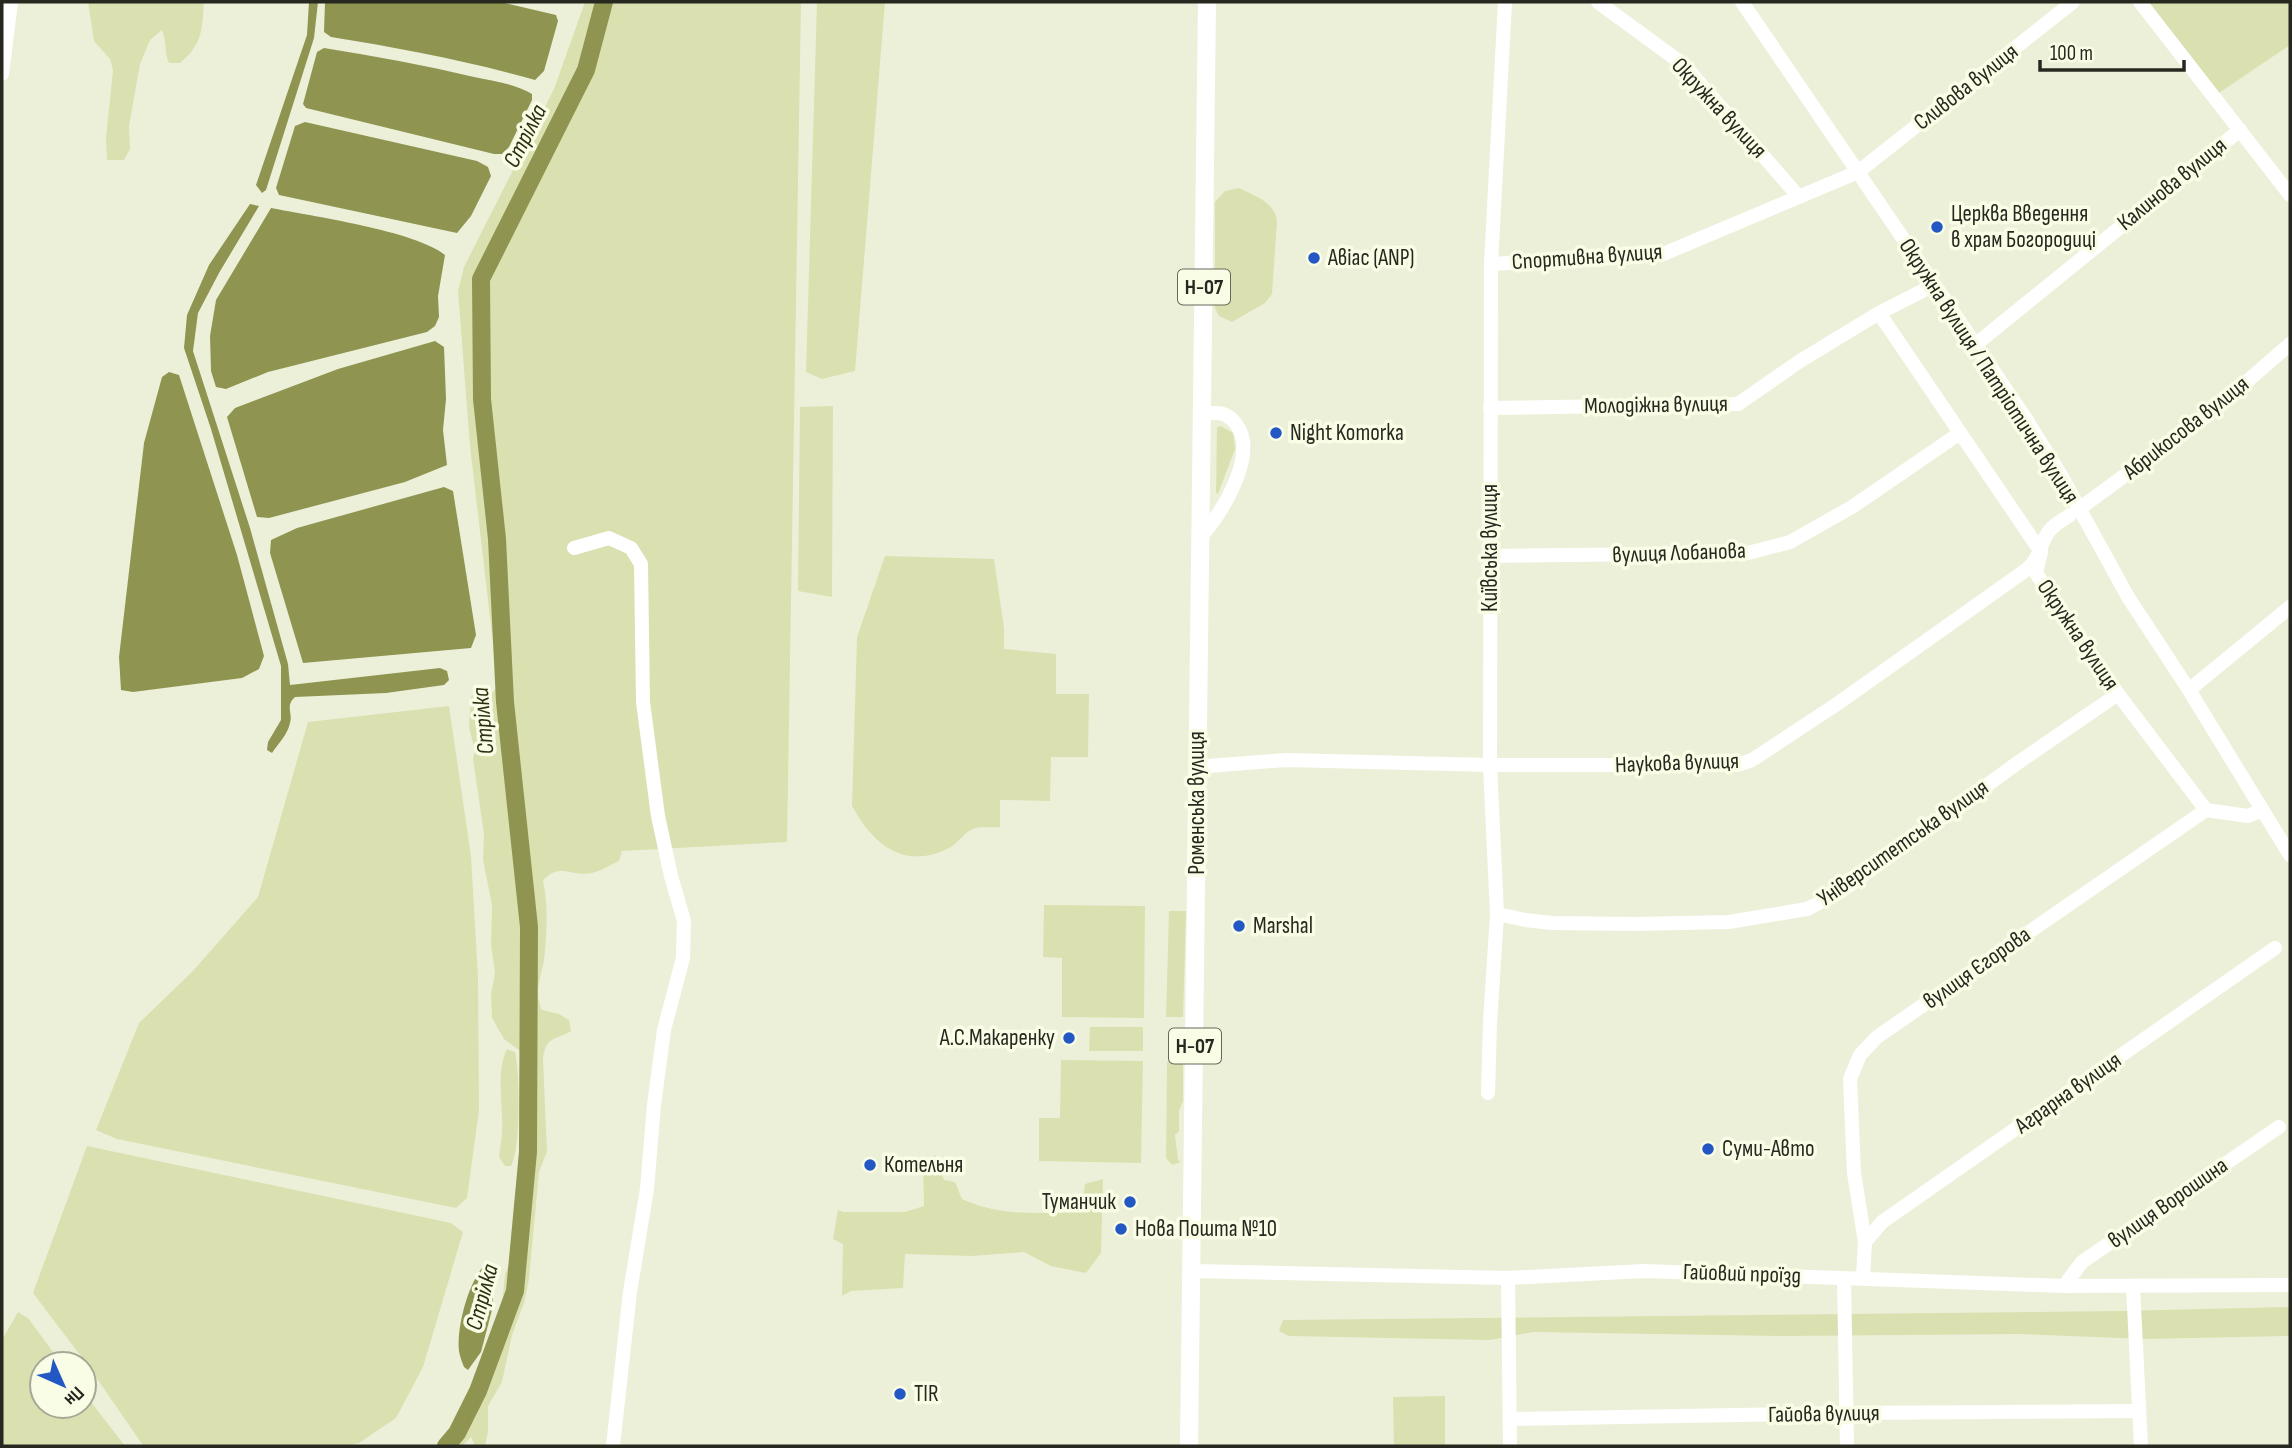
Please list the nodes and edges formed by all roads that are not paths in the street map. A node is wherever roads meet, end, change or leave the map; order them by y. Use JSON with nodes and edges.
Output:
{"nodes":[{"id":1,"x":11,"y":2,"type":"edge"},
{"id":2,"x":1207,"y":2,"type":"edge"},
{"id":3,"x":1505,"y":2,"type":"edge"},
{"id":4,"x":1598,"y":2,"type":"edge"},
{"id":5,"x":2074,"y":2,"type":"edge"},
{"id":6,"x":2140,"y":2,"type":"edge"},
{"id":7,"x":1748,"y":4,"type":"edge"},
{"id":8,"x":2,"y":74,"type":"edge"},
{"id":9,"x":2239,"y":130,"type":"junction"},
{"id":10,"x":1858,"y":172,"type":"junction"},
{"id":11,"x":2290,"y":195,"type":"edge"},
{"id":12,"x":1799,"y":197,"type":"junction"},
{"id":13,"x":1491,"y":264,"type":"junction"},
{"id":14,"x":1934,"y":285,"type":"junction"},
{"id":15,"x":1879,"y":313,"type":"junction"},
{"id":16,"x":2290,"y":344,"type":"edge"},
{"id":17,"x":1975,"y":345,"type":"junction"},
{"id":18,"x":1490,"y":408,"type":"junction"},
{"id":19,"x":1202,"y":414,"type":"junction"},
{"id":20,"x":1960,"y":433,"type":"junction"},
{"id":21,"x":2074,"y":512,"type":"junction"},
{"id":22,"x":1201,"y":536,"type":"junction"},
{"id":23,"x":575,"y":548,"type":"dead end"},
{"id":24,"x":2041,"y":552,"type":"junction"},
{"id":25,"x":1490,"y":555,"type":"junction"},
{"id":26,"x":2290,"y":607,"type":"edge"},
{"id":27,"x":2189,"y":690,"type":"junction"},
{"id":28,"x":2118,"y":694,"type":"junction"},
{"id":29,"x":1490,"y":765,"type":"junction"},
{"id":30,"x":1196,"y":766,"type":"junction"},
{"id":31,"x":2206,"y":810,"type":"junction"},
{"id":32,"x":2262,"y":810,"type":"junction"},
{"id":33,"x":2290,"y":853,"type":"edge"},
{"id":34,"x":1497,"y":914,"type":"junction"},
{"id":35,"x":2275,"y":948,"type":"dead end"},
{"id":36,"x":1488,"y":1093,"type":"dead end"},
{"id":37,"x":2279,"y":1127,"type":"dead end"},
{"id":38,"x":1865,"y":1242,"type":"junction"},
{"id":39,"x":1193,"y":1271,"type":"junction"},
{"id":40,"x":1863,"y":1277,"type":"junction"},
{"id":41,"x":1508,"y":1278,"type":"junction"},
{"id":42,"x":1844,"y":1278,"type":"junction"},
{"id":43,"x":2290,"y":1285,"type":"edge"},
{"id":44,"x":2064,"y":1286,"type":"junction"},
{"id":45,"x":2133,"y":1286,"type":"junction"},
{"id":46,"x":2138,"y":1411,"type":"junction"},
{"id":47,"x":1847,"y":1413,"type":"junction"},
{"id":48,"x":1510,"y":1419,"type":"junction"},
{"id":49,"x":613,"y":1446,"type":"edge"},
{"id":50,"x":1189,"y":1446,"type":"edge"},
{"id":51,"x":1510,"y":1446,"type":"edge"},
{"id":52,"x":1847,"y":1446,"type":"edge"},
{"id":53,"x":2141,"y":1446,"type":"edge"}],
"edges":[{"from":1,"to":8,"type":"street"},
{"from":2,"to":19,"type":"main road","name":"Роменська вулиця","number":"Н-07"},
{"from":3,"to":13,"type":"street","name":"Київська вулиця"},
{"from":4,"to":12,"type":"street","name":"Окружна вулиця"},
{"from":5,"to":10,"type":"street","name":"Сливова вулиця"},
{"from":6,"to":9,"type":"street"},
{"from":7,"to":10,"type":"street","name":"Окружна вулиця / Патріотична вулиця"},
{"from":9,"to":11,"type":"street"},
{"from":9,"to":17,"type":"street","name":"Калинова вулиця"},
{"from":10,"to":12,"type":"street","name":"Сливова вулиця"},
{"from":10,"to":14,"type":"street","name":"Окружна вулиця / Патріотична вулиця"},
{"from":12,"to":13,"type":"street","name":"Спортивна вулиця"},
{"from":13,"to":18,"type":"street","name":"Київська вулиця"},
{"from":14,"to":15,"type":"street","name":"Молодіжна вулиця"},
{"from":14,"to":17,"type":"street","name":"Окружна вулиця / Патріотична вулиця"},
{"from":15,"to":18,"type":"street","name":"Молодіжна вулиця"},
{"from":15,"to":20,"type":"street","name":"Окружна вулиця"},
{"from":16,"to":21,"type":"street","name":"Абрикосова вулиця"},
{"from":17,"to":21,"type":"street","name":"Окружна вулиця / Патріотична вулиця"},
{"from":18,"to":25,"type":"street","name":"Київська вулиця"},
{"from":19,"to":22,"type":"main road","name":"Роменська вулиця","number":"Н-07"},
{"from":19,"to":22,"type":"street"},
{"from":20,"to":24,"type":"street","name":"Окружна вулиця"},
{"from":20,"to":25,"type":"street","name":"вулиця Лобанова"},
{"from":21,"to":24,"type":"street","name":"Абрикосова вулиця"},
{"from":21,"to":27,"type":"street","name":"Окружна вулиця / Патріотична вулиця"},
{"from":22,"to":30,"type":"main road","name":"Роменська вулиця","number":"Н-07"},
{"from":23,"to":49,"type":"street"},
{"from":24,"to":28,"type":"street","name":"Окружна вулиця"},
{"from":24,"to":29,"type":"street","name":"Наукова вулиця"},
{"from":25,"to":29,"type":"street","name":"Київська вулиця"},
{"from":26,"to":27,"type":"street"},
{"from":27,"to":32,"type":"street","name":"Окружна вулиця / Патріотична вулиця"},
{"from":28,"to":31,"type":"street","name":"Окружна вулиця"},
{"from":28,"to":34,"type":"street","name":"Університетська вулиця"},
{"from":29,"to":30,"type":"street","name":"Наукова вулиця"},
{"from":29,"to":34,"type":"street","name":"Київська вулиця"},
{"from":30,"to":39,"type":"main road","name":"Роменська вулиця","number":"Н-07"},
{"from":31,"to":32,"type":"street"},
{"from":31,"to":38,"type":"street","name":"вулиця Єгорова"},
{"from":32,"to":33,"type":"street","name":"Окружна вулиця / Патріотична вулиця"},
{"from":34,"to":36,"type":"street","name":"Київська вулиця"},
{"from":35,"to":38,"type":"street","name":"Аграрна вулиця"},
{"from":37,"to":44,"type":"street","name":"вулиця Ворошина"},
{"from":38,"to":40,"type":"street","name":"вулиця Єгорова"},
{"from":39,"to":41,"type":"street","name":"Гайовий проїзд"},
{"from":39,"to":50,"type":"main road","name":"Роменська вулиця","number":"Н-07"},
{"from":40,"to":42,"type":"street","name":"Гайовий проїзд"},
{"from":40,"to":44,"type":"street","name":"Гайовий проїзд"},
{"from":41,"to":42,"type":"street","name":"Гайовий проїзд"},
{"from":41,"to":48,"type":"street"},
{"from":42,"to":47,"type":"street"},
{"from":43,"to":45,"type":"street","name":"Гайовий проїзд"},
{"from":44,"to":45,"type":"street","name":"Гайовий проїзд"},
{"from":45,"to":46,"type":"street"},
{"from":46,"to":47,"type":"street","name":"Гайова вулиця"},
{"from":46,"to":53,"type":"street"},
{"from":47,"to":48,"type":"street","name":"Гайова вулиця"},
{"from":47,"to":52,"type":"street"},
{"from":48,"to":51,"type":"street"}]}
